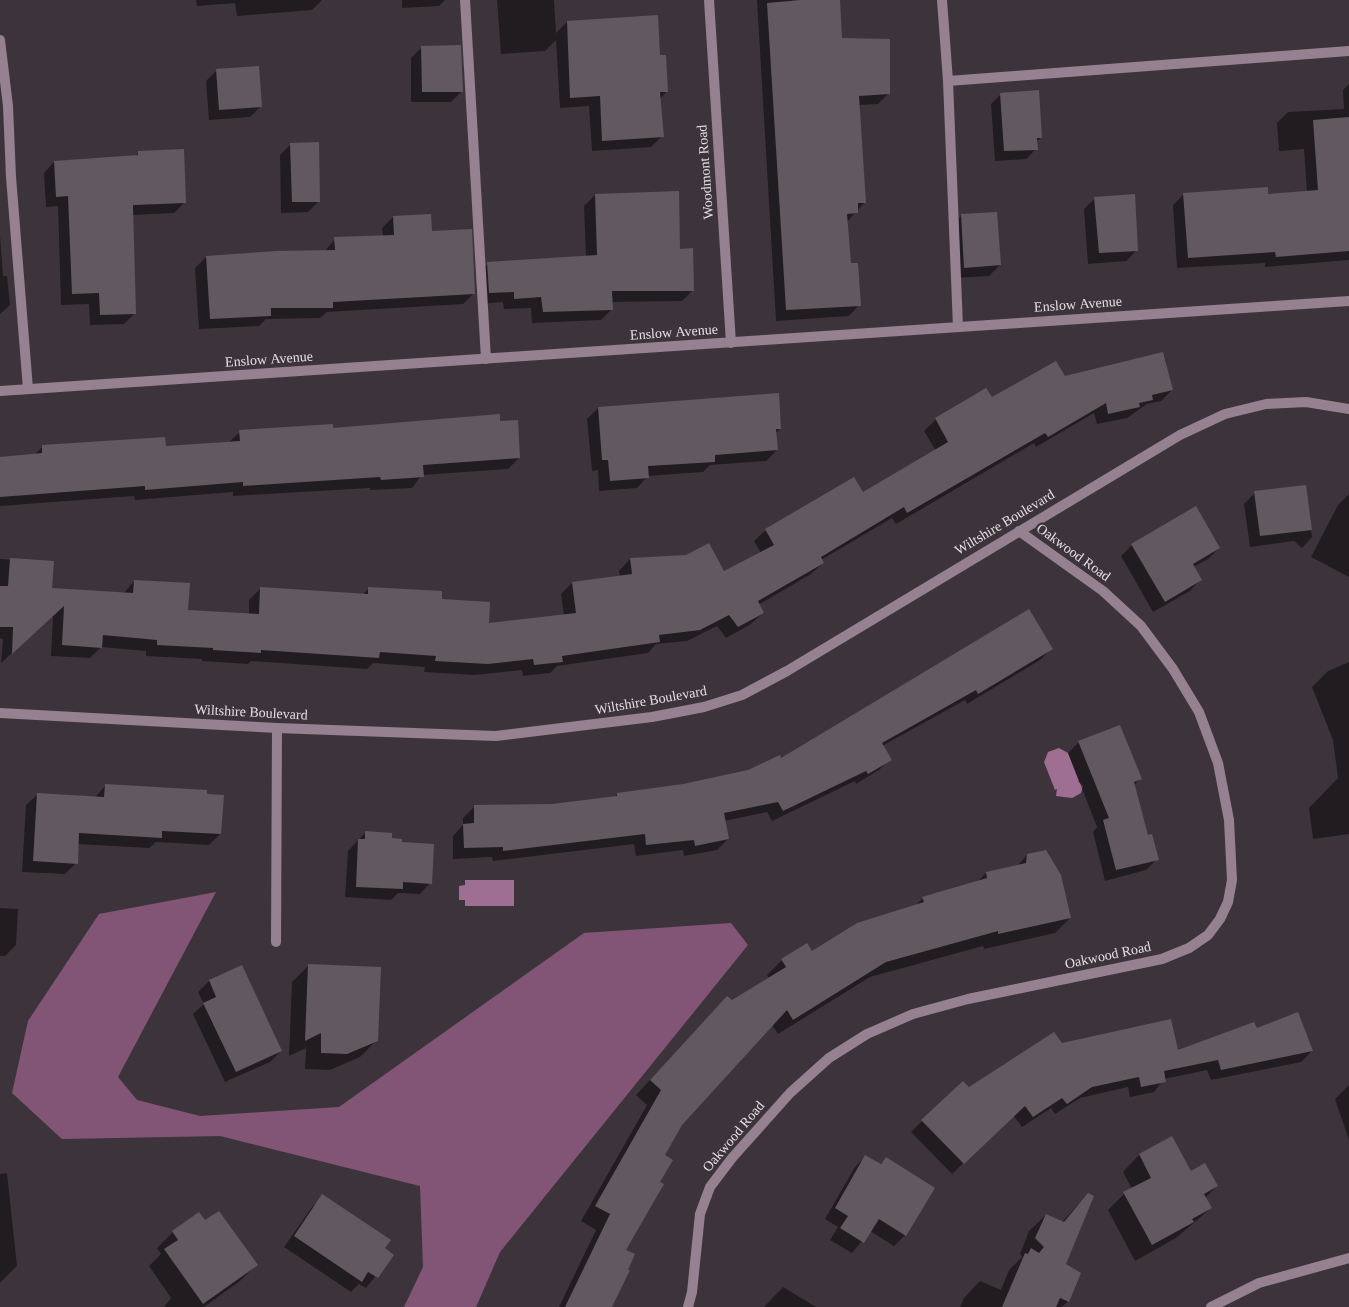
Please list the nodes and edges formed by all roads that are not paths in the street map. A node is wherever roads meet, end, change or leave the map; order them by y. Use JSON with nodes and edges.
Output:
{"nodes":[{"id":1,"x":465,"y":0,"type":"edge"},
{"id":2,"x":709,"y":0,"type":"edge"},
{"id":3,"x":942,"y":0,"type":"edge"},
{"id":4,"x":0,"y":40,"type":"edge"},
{"id":5,"x":1349,"y":51,"type":"edge"},
{"id":6,"x":948,"y":81,"type":"junction"},
{"id":7,"x":1349,"y":301,"type":"edge"},
{"id":8,"x":958,"y":327,"type":"junction"},
{"id":9,"x":730,"y":343,"type":"junction"},
{"id":10,"x":486,"y":359,"type":"junction"},
{"id":11,"x":28,"y":389,"type":"junction"},
{"id":12,"x":0,"y":391,"type":"edge"},
{"id":13,"x":1349,"y":409,"type":"edge"},
{"id":14,"x":1019,"y":531,"type":"junction"},
{"id":15,"x":0,"y":713,"type":"edge"},
{"id":16,"x":277,"y":728,"type":"junction"},
{"id":17,"x":276,"y":942,"type":"dead end"},
{"id":18,"x":1349,"y":1258,"type":"edge"},
{"id":19,"x":688,"y":1307,"type":"edge"},
{"id":20,"x":1211,"y":1307,"type":"edge"}],
"edges":[{"from":1,"to":10,"type":"street"},
{"from":2,"to":9,"type":"street","name":"Woodmont Road"},
{"from":3,"to":6,"type":"street"},
{"from":4,"to":11,"type":"street"},
{"from":5,"to":6,"type":"street"},
{"from":6,"to":8,"type":"street"},
{"from":7,"to":8,"type":"street","name":"Enslow Avenue"},
{"from":8,"to":9,"type":"street","name":"Enslow Avenue"},
{"from":9,"to":10,"type":"street","name":"Enslow Avenue"},
{"from":10,"to":11,"type":"street","name":"Enslow Avenue"},
{"from":11,"to":12,"type":"street","name":"Enslow Avenue"},
{"from":13,"to":14,"type":"street","name":"Wiltshire Boulevard"},
{"from":14,"to":16,"type":"street","name":"Wiltshire Boulevard"},
{"from":14,"to":19,"type":"street","name":"Oakwood Road"},
{"from":15,"to":16,"type":"street","name":"Wiltshire Boulevard"},
{"from":16,"to":17,"type":"street"},
{"from":18,"to":20,"type":"street"}]}
